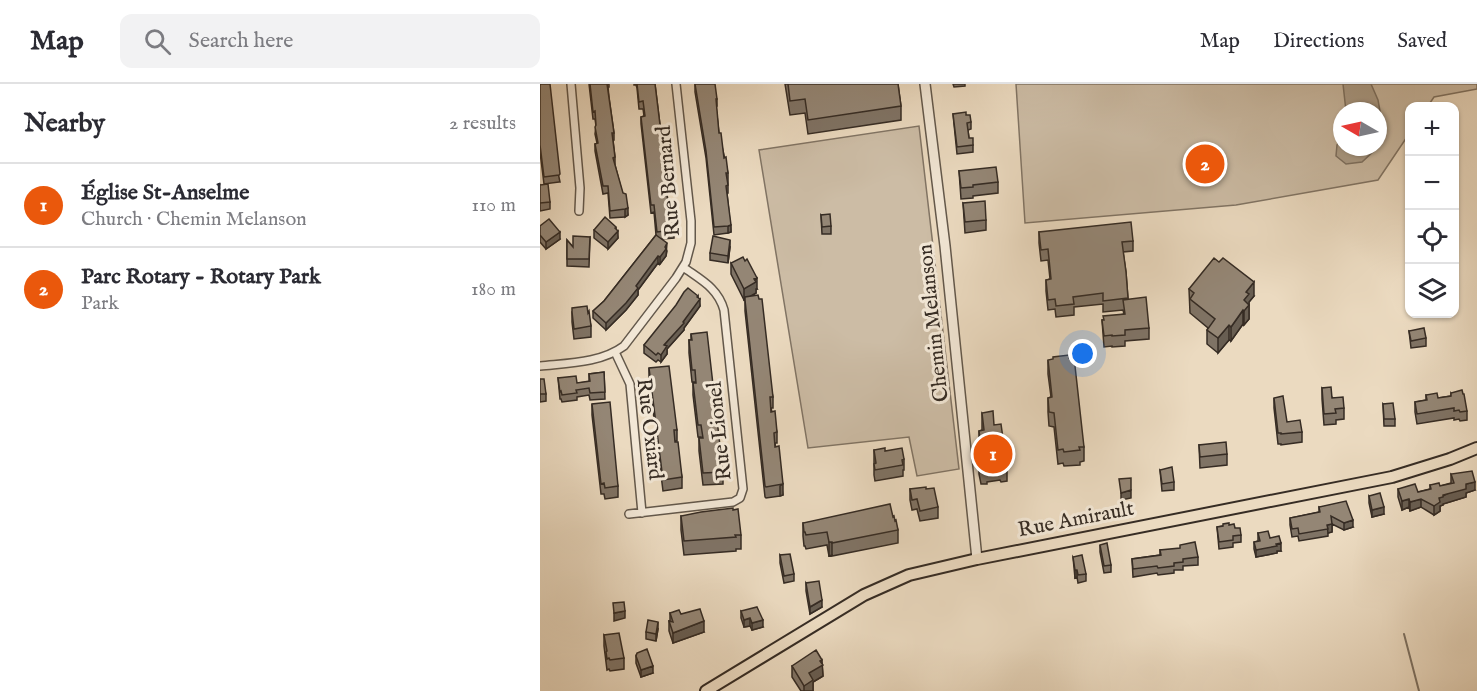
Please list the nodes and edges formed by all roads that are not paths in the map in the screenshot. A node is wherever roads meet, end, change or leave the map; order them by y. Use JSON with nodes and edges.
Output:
{"nodes":[{"id":1,"x":571,"y":84,"type":"edge"},
{"id":2,"x":676,"y":84,"type":"edge"},
{"id":3,"x":926,"y":84,"type":"edge"},
{"id":4,"x":579,"y":211,"type":"dead end"},
{"id":5,"x":683,"y":267,"type":"junction"},
{"id":6,"x":615,"y":352,"type":"junction"},
{"id":7,"x":540,"y":366,"type":"edge"},
{"id":8,"x":1477,"y":448,"type":"edge"},
{"id":9,"x":642,"y":513,"type":"junction"},
{"id":10,"x":629,"y":514,"type":"dead end"},
{"id":11,"x":976,"y":559,"type":"junction"},
{"id":12,"x":706,"y":691,"type":"edge"}],
"edges":[{"from":1,"to":4,"type":"street"},
{"from":2,"to":5,"type":"street","name":"Rue Bernard"},
{"from":3,"to":11,"type":"street","name":"Chemin Melanson"},
{"from":5,"to":6,"type":"street","name":"Rue Bernard"},
{"from":5,"to":9,"type":"street","name":"Rue Lionel"},
{"from":6,"to":7,"type":"street","name":"Rue Bernard"},
{"from":6,"to":9,"type":"street","name":"Rue Oxiard"},
{"from":8,"to":11,"type":"main road","name":"Rue Amirault"},
{"from":9,"to":10,"type":"street","name":"Rue Lionel"},
{"from":11,"to":12,"type":"main road","name":"Rue Amirault"}]}
